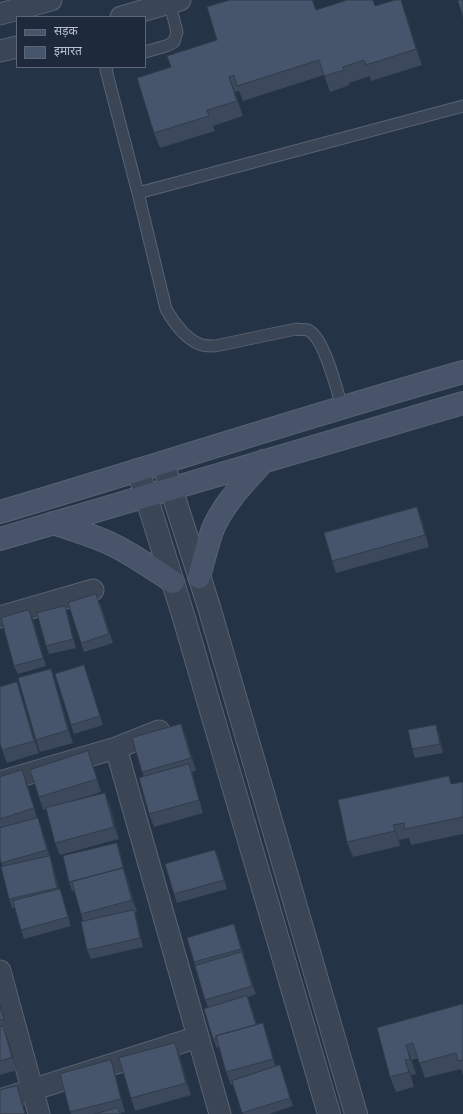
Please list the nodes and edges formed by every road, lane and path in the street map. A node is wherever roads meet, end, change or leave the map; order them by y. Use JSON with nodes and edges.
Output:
{"nodes":[{"id":1,"x":51,"y":0,"type":"edge"},
{"id":2,"x":173,"y":1,"type":"edge"},
{"id":3,"x":0,"y":14,"type":"edge"},
{"id":4,"x":123,"y":16,"type":"edge"},
{"id":5,"x":16,"y":47,"type":"edge"},
{"id":6,"x":0,"y":51,"type":"edge"},
{"id":7,"x":146,"y":52,"type":"edge"},
{"id":8,"x":107,"y":68,"type":"edge"},
{"id":9,"x":463,"y":106,"type":"edge"},
{"id":10,"x":138,"y":192,"type":"junction"},
{"id":11,"x":463,"y":372,"type":"edge"},
{"id":12,"x":463,"y":403,"type":"edge"},
{"id":13,"x":342,"y":406,"type":"junction"},
{"id":14,"x":264,"y":461,"type":"junction"},
{"id":15,"x":163,"y":463,"type":"junction"},
{"id":16,"x":138,"y":470,"type":"junction"},
{"id":17,"x":172,"y":488,"type":"junction"},
{"id":18,"x":146,"y":496,"type":"junction"},
{"id":19,"x":0,"y":512,"type":"edge"},
{"id":20,"x":53,"y":523,"type":"junction"},
{"id":21,"x":0,"y":539,"type":"edge"},
{"id":22,"x":199,"y":577,"type":"junction"},
{"id":23,"x":173,"y":582,"type":"junction"},
{"id":24,"x":92,"y":590,"type":"dead end"},
{"id":25,"x":0,"y":617,"type":"edge"},
{"id":26,"x":214,"y":626,"type":"junction"},
{"id":27,"x":188,"y":632,"type":"junction"},
{"id":28,"x":169,"y":728,"type":"edge"},
{"id":29,"x":116,"y":748,"type":"junction"},
{"id":30,"x":0,"y":782,"type":"edge"},
{"id":31,"x":279,"y":847,"type":"junction"},
{"id":32,"x":253,"y":854,"type":"junction"},
{"id":33,"x":0,"y":971,"type":"edge"},
{"id":34,"x":198,"y":1037,"type":"junction"},
{"id":35,"x":32,"y":1090,"type":"junction"},
{"id":36,"x":0,"y":1100,"type":"edge"},
{"id":37,"x":39,"y":1114,"type":"edge"},
{"id":38,"x":220,"y":1114,"type":"edge"},
{"id":39,"x":329,"y":1114,"type":"edge"},
{"id":40,"x":356,"y":1114,"type":"edge"}],
"edges":[{"from":1,"to":3,"type":"street"},
{"from":2,"to":4,"type":"street"},
{"from":2,"to":7,"type":"lane"},
{"from":5,"to":6,"type":"street"},
{"from":8,"to":10,"type":"lane"},
{"from":9,"to":10,"type":"lane"},
{"from":10,"to":13,"type":"lane"},
{"from":11,"to":13,"type":"main road"},
{"from":12,"to":14,"type":"main road"},
{"from":13,"to":15,"type":"main road"},
{"from":14,"to":17,"type":"main road"},
{"from":14,"to":22,"type":"main road"},
{"from":15,"to":16,"type":"main road"},
{"from":15,"to":17,"type":"street"},
{"from":16,"to":18,"type":"street"},
{"from":16,"to":19,"type":"main road"},
{"from":17,"to":18,"type":"main road"},
{"from":17,"to":22,"type":"street"},
{"from":18,"to":20,"type":"main road"},
{"from":18,"to":23,"type":"street"},
{"from":20,"to":21,"type":"main road"},
{"from":20,"to":23,"type":"main road"},
{"from":22,"to":26,"type":"street"},
{"from":23,"to":27,"type":"street"},
{"from":24,"to":25,"type":"street"},
{"from":26,"to":27,"type":"street"},
{"from":26,"to":31,"type":"street"},
{"from":27,"to":32,"type":"street"},
{"from":28,"to":29,"type":"street"},
{"from":29,"to":30,"type":"street"},
{"from":29,"to":34,"type":"street"},
{"from":31,"to":32,"type":"street"},
{"from":31,"to":40,"type":"street"},
{"from":32,"to":39,"type":"street"},
{"from":33,"to":35,"type":"street"},
{"from":34,"to":35,"type":"street"},
{"from":34,"to":38,"type":"street"},
{"from":35,"to":36,"type":"street"},
{"from":35,"to":37,"type":"street"}]}
